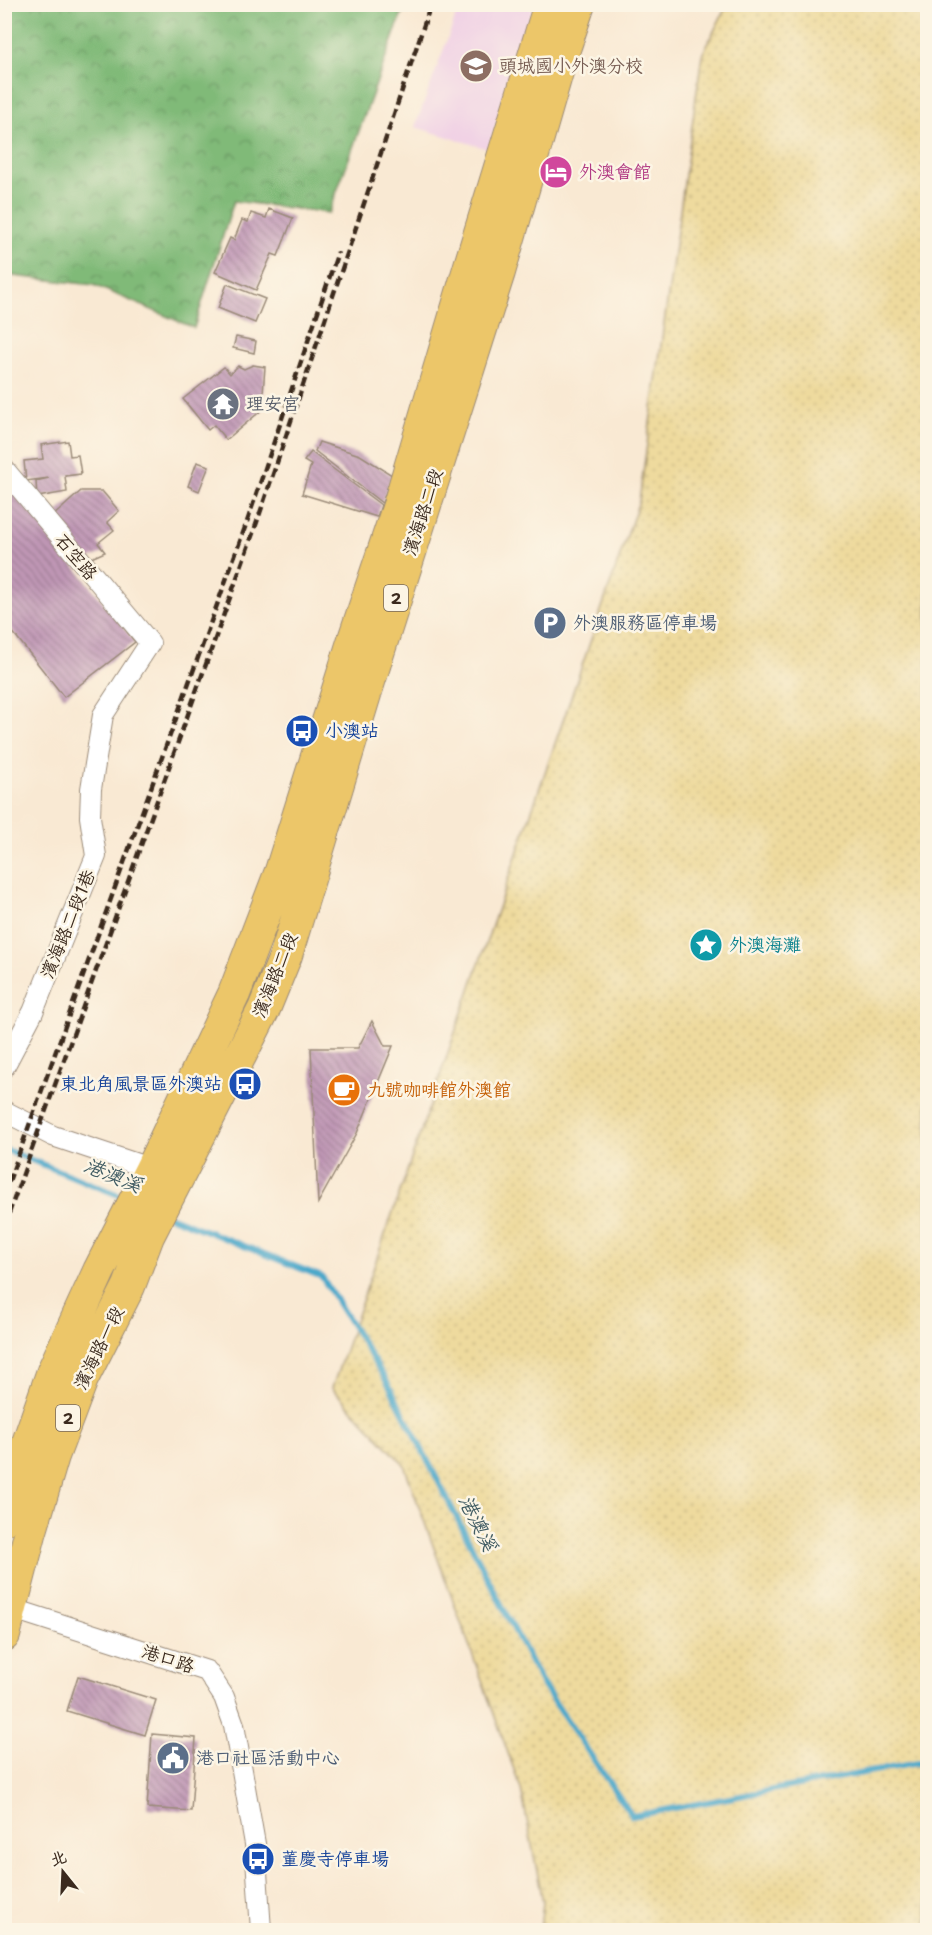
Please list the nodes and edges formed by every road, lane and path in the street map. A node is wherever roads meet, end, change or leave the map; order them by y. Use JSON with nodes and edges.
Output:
{"nodes":[{"id":1,"x":550,"y":4,"type":"edge"},
{"id":2,"x":579,"y":4,"type":"edge"},
{"id":3,"x":548,"y":54,"type":"junction"},
{"id":4,"x":4,"y":469,"type":"edge"},
{"id":5,"x":150,"y":643,"type":"joint"},
{"id":6,"x":4,"y":1067,"type":"edge"},
{"id":7,"x":4,"y":1111,"type":"edge"},
{"id":8,"x":165,"y":1173,"type":"junction"},
{"id":9,"x":134,"y":1230,"type":"junction"},
{"id":10,"x":4,"y":1519,"type":"edge"},
{"id":11,"x":7,"y":1616,"type":"edge"},
{"id":12,"x":261,"y":1930,"type":"edge"}],
"edges":[{"from":1,"to":3,"type":"main road","name":"濱海路二段","number":"2"},
{"from":2,"to":3,"type":"main road","name":"濱海路二段","number":"2"},
{"from":3,"to":8,"type":"main road","name":"濱海路二段","number":"2"},
{"from":4,"to":5,"type":"street","name":"石空路"},
{"from":5,"to":6,"type":"street","name":"濱海路二段1巷"},
{"from":7,"to":8,"type":"street"},
{"from":8,"to":9,"type":"main road","number":"2"},
{"from":9,"to":10,"type":"main road","name":"濱海路一段","number":"2"},
{"from":9,"to":11,"type":"main road","name":"濱海路一段","number":"2"},
{"from":11,"to":12,"type":"street","name":"港口路"}]}
